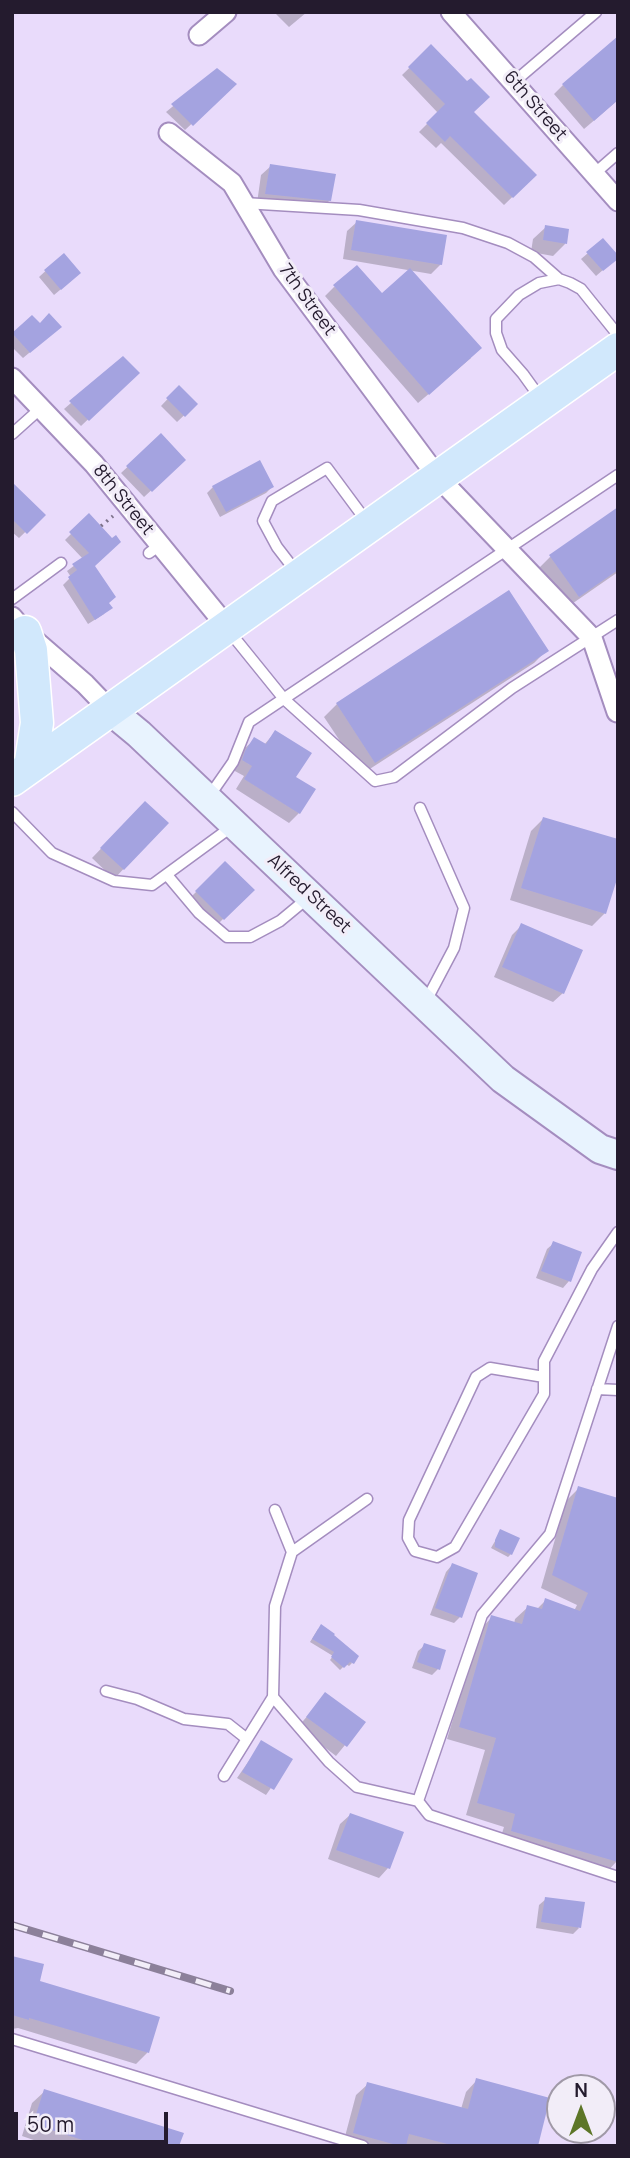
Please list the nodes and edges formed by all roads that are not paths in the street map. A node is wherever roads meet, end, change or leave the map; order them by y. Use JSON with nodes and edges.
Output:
{"nodes":[{"id":1,"x":226,"y":12,"type":"edge"},
{"id":2,"x":451,"y":12,"type":"edge"},
{"id":3,"x":596,"y":12,"type":"edge"},
{"id":4,"x":199,"y":35,"type":"dead end"},
{"id":5,"x":514,"y":82,"type":"junction"},
{"id":6,"x":169,"y":133,"type":"dead end"},
{"id":7,"x":617,"y":153,"type":"edge"},
{"id":8,"x":594,"y":174,"type":"junction"},
{"id":9,"x":618,"y":201,"type":"edge"},
{"id":10,"x":244,"y":202,"type":"junction"},
{"id":11,"x":559,"y":279,"type":"junction"},
{"id":12,"x":618,"y":335,"type":"edge"},
{"id":13,"x":618,"y":349,"type":"edge"},
{"id":14,"x":12,"y":378,"type":"edge"},
{"id":15,"x":543,"y":402,"type":"junction"},
{"id":16,"x":41,"y":408,"type":"junction"},
{"id":17,"x":12,"y":434,"type":"edge"},
{"id":18,"x":618,"y":475,"type":"edge"},
{"id":19,"x":437,"y":476,"type":"junction"},
{"id":20,"x":369,"y":526,"type":"junction"},
{"id":21,"x":507,"y":550,"type":"junction"},
{"id":22,"x":61,"y":563,"type":"dead end"},
{"id":23,"x":299,"y":577,"type":"junction"},
{"id":24,"x":12,"y":599,"type":"edge"},
{"id":25,"x":618,"y":620,"type":"edge"},
{"id":26,"x":16,"y":626,"type":"edge"},
{"id":27,"x":228,"y":628,"type":"junction"},
{"id":28,"x":592,"y":638,"type":"junction"},
{"id":29,"x":284,"y":699,"type":"junction"},
{"id":30,"x":110,"y":710,"type":"junction"},
{"id":31,"x":617,"y":712,"type":"edge"},
{"id":32,"x":21,"y":774,"type":"edge"},
{"id":33,"x":208,"y":799,"type":"junction"},
{"id":34,"x":420,"y":808,"type":"dead end"},
{"id":35,"x":12,"y":811,"type":"edge"},
{"id":36,"x":235,"y":824,"type":"junction"},
{"id":37,"x":167,"y":874,"type":"junction"},
{"id":38,"x":310,"y":896,"type":"junction"},
{"id":39,"x":424,"y":1006,"type":"junction"},
{"id":40,"x":618,"y":1155,"type":"edge"},
{"id":41,"x":618,"y":1232,"type":"edge"},
{"id":42,"x":618,"y":1326,"type":"edge"},
{"id":43,"x":544,"y":1377,"type":"junction"},
{"id":44,"x":597,"y":1389,"type":"junction"},
{"id":45,"x":618,"y":1390,"type":"edge"},
{"id":46,"x":367,"y":1499,"type":"dead end"},
{"id":47,"x":275,"y":1510,"type":"dead end"},
{"id":48,"x":292,"y":1552,"type":"junction"},
{"id":49,"x":106,"y":1691,"type":"dead end"},
{"id":50,"x":273,"y":1697,"type":"junction"},
{"id":51,"x":247,"y":1739,"type":"junction"},
{"id":52,"x":225,"y":1776,"type":"dead end"},
{"id":53,"x":418,"y":1801,"type":"junction"},
{"id":54,"x":618,"y":1877,"type":"edge"},
{"id":55,"x":12,"y":2039,"type":"edge"},
{"id":56,"x":363,"y":2146,"type":"edge"}],
"edges":[{"from":1,"to":4,"type":"street"},
{"from":2,"to":5,"type":"street","name":"6th Street"},
{"from":3,"to":5,"type":"lane"},
{"from":5,"to":8,"type":"street","name":"6th Street"},
{"from":6,"to":10,"type":"street","name":"7th Street"},
{"from":7,"to":8,"type":"lane"},
{"from":8,"to":9,"type":"street","name":"6th Street"},
{"from":10,"to":11,"type":"lane"},
{"from":10,"to":19,"type":"street","name":"7th Street"},
{"from":11,"to":12,"type":"lane"},
{"from":11,"to":15,"type":"lane"},
{"from":13,"to":15,"type":"main road"},
{"from":14,"to":16,"type":"street","name":"8th Street"},
{"from":15,"to":19,"type":"main road"},
{"from":16,"to":17,"type":"lane"},
{"from":16,"to":27,"type":"street","name":"8th Street"},
{"from":18,"to":21,"type":"lane"},
{"from":19,"to":20,"type":"main road"},
{"from":19,"to":21,"type":"street","name":"7th Street"},
{"from":20,"to":23,"type":"main road"},
{"from":20,"to":23,"type":"lane"},
{"from":21,"to":28,"type":"street","name":"7th Street"},
{"from":21,"to":29,"type":"lane"},
{"from":22,"to":24,"type":"lane"},
{"from":23,"to":27,"type":"main road"},
{"from":25,"to":28,"type":"lane"},
{"from":26,"to":30,"type":"street","name":"Alfred Street"},
{"from":26,"to":32,"type":"main road"},
{"from":27,"to":29,"type":"lane"},
{"from":27,"to":30,"type":"main road"},
{"from":28,"to":29,"type":"lane"},
{"from":28,"to":31,"type":"street"},
{"from":29,"to":33,"type":"lane"},
{"from":30,"to":32,"type":"main road"},
{"from":30,"to":33,"type":"main road","name":"Alfred Street"},
{"from":33,"to":36,"type":"main road","name":"Alfred Street"},
{"from":34,"to":39,"type":"lane"},
{"from":35,"to":37,"type":"lane"},
{"from":36,"to":37,"type":"lane"},
{"from":36,"to":38,"type":"main road","name":"Alfred Street"},
{"from":37,"to":38,"type":"lane"},
{"from":38,"to":39,"type":"main road","name":"Alfred Street"},
{"from":39,"to":40,"type":"main road","name":"Alfred Street"},
{"from":41,"to":43,"type":"lane"},
{"from":42,"to":44,"type":"lane"},
{"from":43,"to":43,"type":"lane"},
{"from":44,"to":45,"type":"lane"},
{"from":44,"to":53,"type":"lane"},
{"from":46,"to":48,"type":"lane"},
{"from":47,"to":48,"type":"lane"},
{"from":48,"to":50,"type":"lane"},
{"from":49,"to":51,"type":"lane"},
{"from":50,"to":51,"type":"lane"},
{"from":50,"to":53,"type":"lane"},
{"from":51,"to":52,"type":"lane"},
{"from":53,"to":54,"type":"lane"},
{"from":55,"to":56,"type":"lane"}]}
